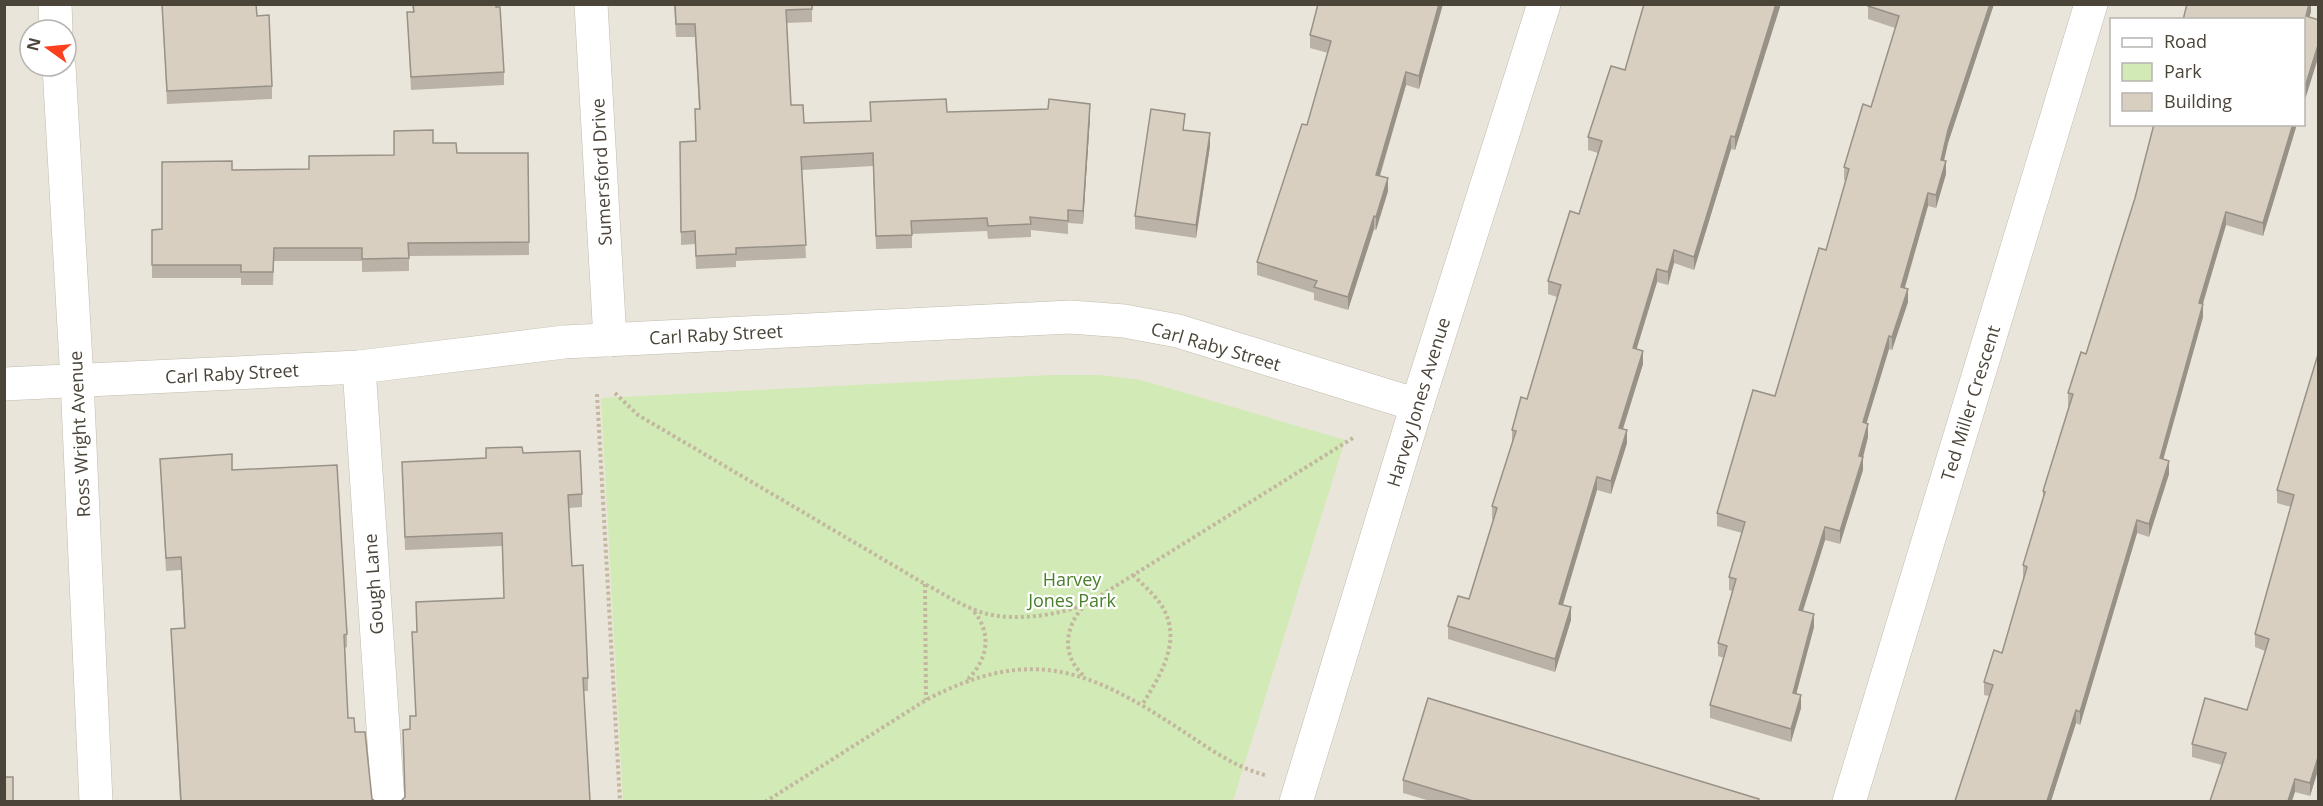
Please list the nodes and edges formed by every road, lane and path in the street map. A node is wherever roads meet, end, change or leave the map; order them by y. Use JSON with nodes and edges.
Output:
{"nodes":[{"id":1,"x":591,"y":4,"type":"edge"},
{"id":2,"x":1544,"y":4,"type":"edge"},
{"id":3,"x":2091,"y":4,"type":"edge"},
{"id":4,"x":59,"y":78,"type":"edge"},
{"id":5,"x":610,"y":340,"type":"junction"},
{"id":6,"x":359,"y":367,"type":"junction"},
{"id":7,"x":77,"y":380,"type":"junction"},
{"id":8,"x":4,"y":384,"type":"edge"},
{"id":9,"x":615,"y":393,"type":"dead end"},
{"id":10,"x":597,"y":394,"type":"dead end"},
{"id":11,"x":1417,"y":405,"type":"junction"},
{"id":12,"x":1353,"y":438,"type":"dead end"},
{"id":13,"x":1133,"y":575,"type":"junction"},
{"id":14,"x":925,"y":584,"type":"junction"},
{"id":15,"x":1085,"y":605,"type":"junction"},
{"id":16,"x":972,"y":609,"type":"junction"},
{"id":17,"x":1083,"y":676,"type":"junction"},
{"id":18,"x":967,"y":681,"type":"junction"},
{"id":19,"x":926,"y":700,"type":"junction"},
{"id":20,"x":1142,"y":705,"type":"junction"},
{"id":21,"x":1298,"y":793,"type":"edge"},
{"id":22,"x":96,"y":801,"type":"edge"},
{"id":23,"x":388,"y":801,"type":"edge"},
{"id":24,"x":620,"y":801,"type":"edge"},
{"id":25,"x":765,"y":801,"type":"edge"},
{"id":26,"x":1850,"y":801,"type":"edge"}],
"edges":[{"from":1,"to":5,"type":"street","name":"Sumersford Drive"},
{"from":2,"to":11,"type":"street","name":"Harvey Jones Avenue"},
{"from":3,"to":26,"type":"street","name":"Ted Miller Crescent"},
{"from":4,"to":7,"type":"street","name":"Ross Wright Avenue"},
{"from":5,"to":6,"type":"street","name":"Carl Raby Street"},
{"from":5,"to":11,"type":"street","name":"Carl Raby Street"},
{"from":6,"to":7,"type":"street","name":"Carl Raby Street"},
{"from":6,"to":23,"type":"street","name":"Gough Lane"},
{"from":7,"to":8,"type":"street","name":"Carl Raby Street"},
{"from":7,"to":22,"type":"street","name":"Ross Wright Avenue"},
{"from":9,"to":14,"type":"path"},
{"from":10,"to":24,"type":"path"},
{"from":11,"to":21,"type":"street","name":"Harvey Jones Avenue"},
{"from":12,"to":13,"type":"path"},
{"from":13,"to":15,"type":"path"},
{"from":13,"to":20,"type":"path"},
{"from":14,"to":16,"type":"path"},
{"from":14,"to":19,"type":"path"},
{"from":15,"to":16,"type":"path"},
{"from":15,"to":17,"type":"path"},
{"from":16,"to":18,"type":"path"},
{"from":17,"to":18,"type":"path"},
{"from":17,"to":20,"type":"path"},
{"from":18,"to":19,"type":"path"},
{"from":19,"to":25,"type":"path"},
{"from":20,"to":21,"type":"path"}]}
